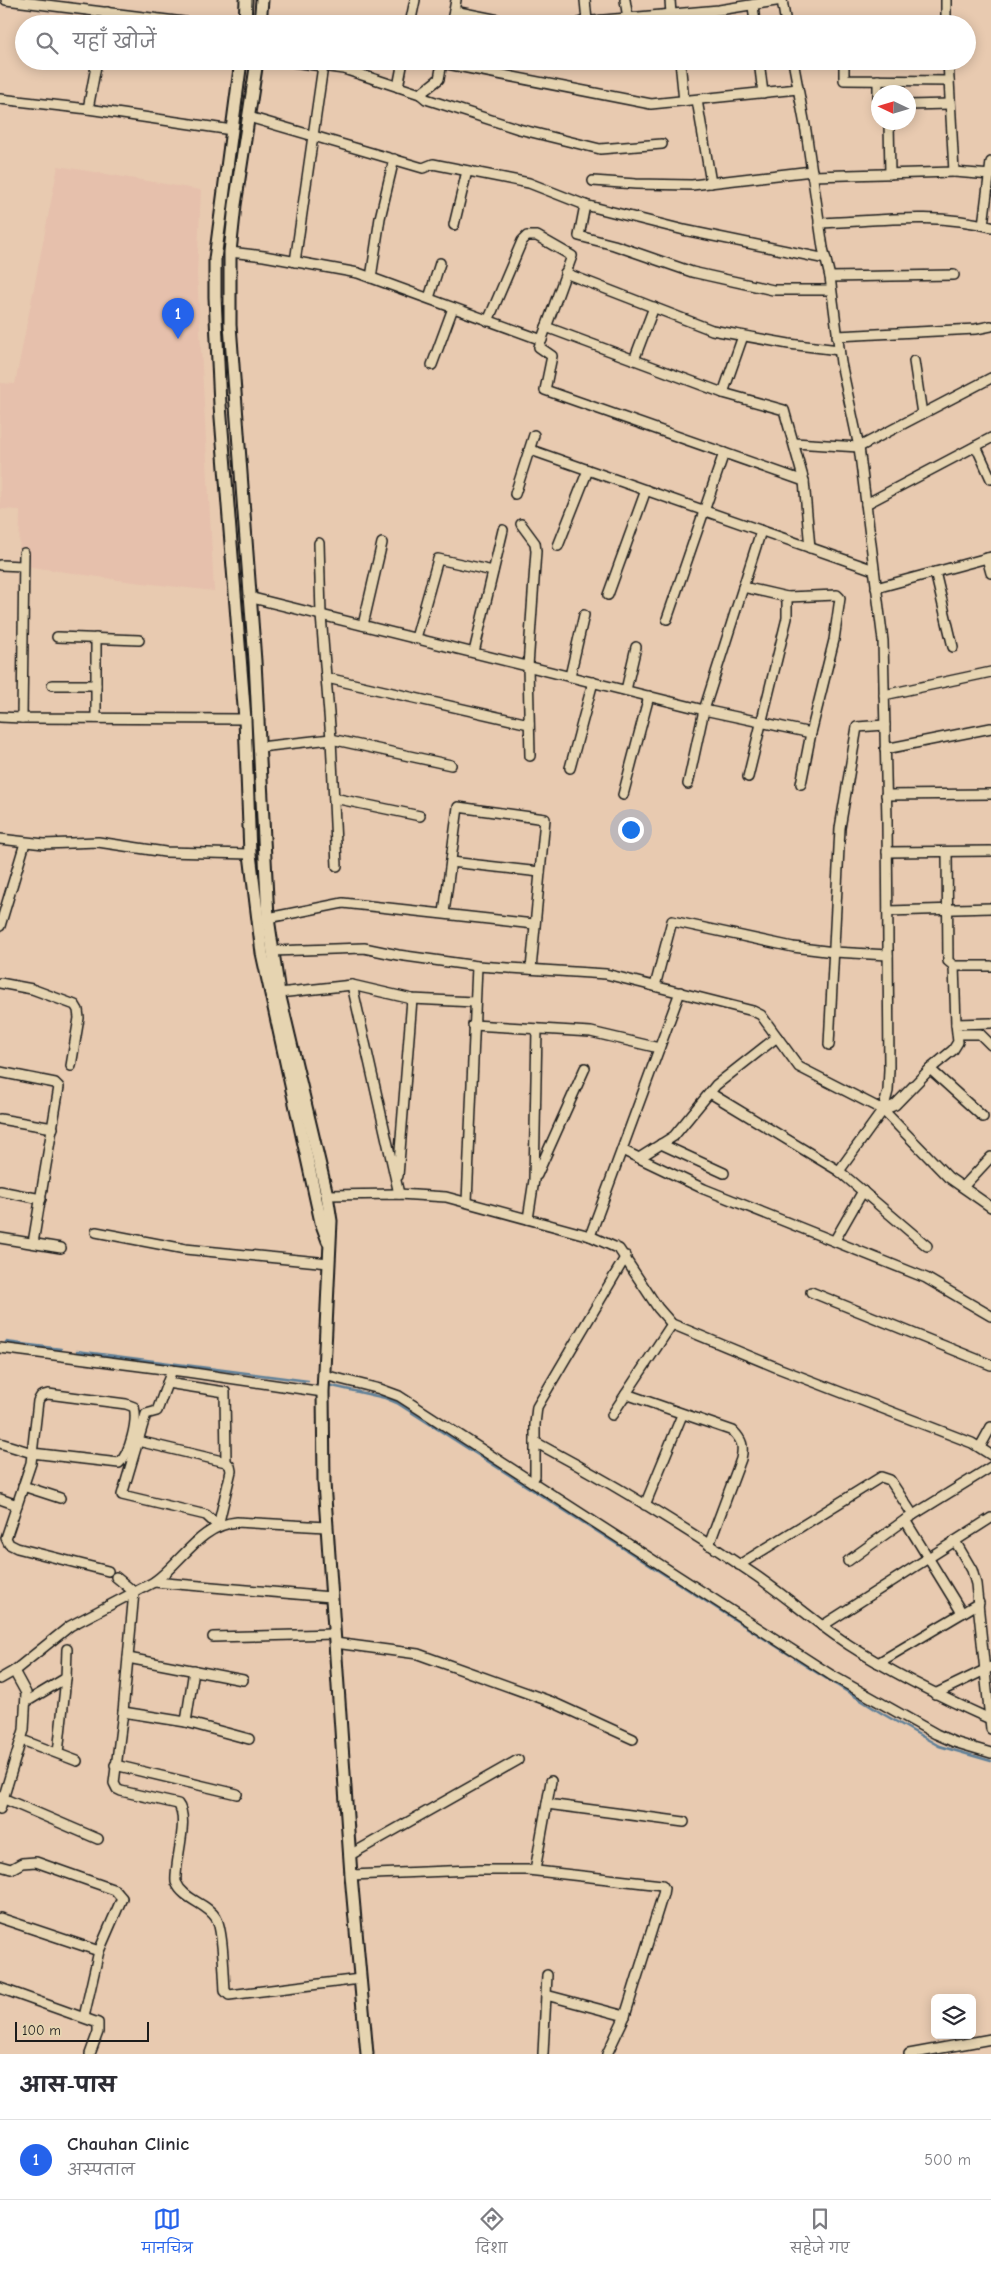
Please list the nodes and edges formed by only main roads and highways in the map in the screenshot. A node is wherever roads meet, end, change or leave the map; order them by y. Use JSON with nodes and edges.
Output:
{"nodes":[{"id":1,"x":246,"y":0,"type":"edge"},
{"id":2,"x":262,"y":0,"type":"edge"},
{"id":3,"x":245,"y":15,"type":"edge"},
{"id":4,"x":261,"y":15,"type":"edge"},
{"id":5,"x":241,"y":70,"type":"edge"},
{"id":6,"x":256,"y":70,"type":"edge"},
{"id":7,"x":329,"y":1246,"type":"junction"},
{"id":8,"x":367,"y":2054,"type":"edge"}],
"edges":[{"from":1,"to":3,"type":"main road"},
{"from":2,"to":4,"type":"main road"},
{"from":5,"to":7,"type":"main road"},
{"from":6,"to":7,"type":"main road"},
{"from":7,"to":8,"type":"main road"}]}
